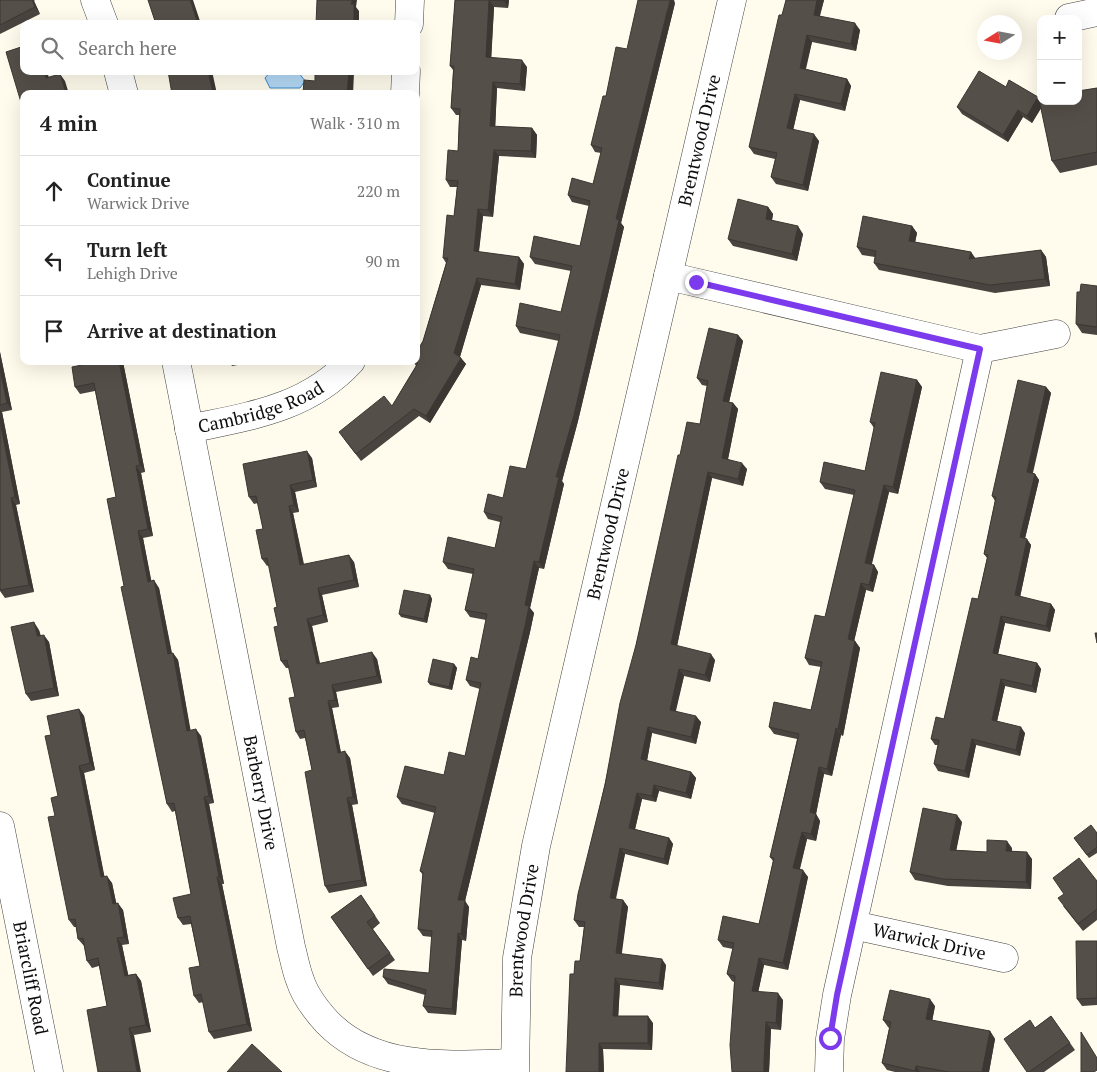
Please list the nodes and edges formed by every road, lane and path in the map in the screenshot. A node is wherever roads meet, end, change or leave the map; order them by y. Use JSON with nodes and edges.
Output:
{"nodes":[{"id":1,"x":95,"y":0,"type":"edge"},
{"id":2,"x":410,"y":0,"type":"edge"},
{"id":3,"x":732,"y":0,"type":"edge"},
{"id":4,"x":1097,"y":12,"type":"edge"},
{"id":5,"x":1082,"y":15,"type":"edge"},
{"id":6,"x":102,"y":20,"type":"edge"},
{"id":7,"x":409,"y":20,"type":"edge"},
{"id":8,"x":119,"y":75,"type":"edge"},
{"id":9,"x":406,"y":75,"type":"edge"},
{"id":10,"x":123,"y":90,"type":"edge"},
{"id":11,"x":405,"y":90,"type":"edge"},
{"id":12,"x":668,"y":276,"type":"junction"},
{"id":13,"x":1056,"y":334,"type":"dead end"},
{"id":14,"x":980,"y":349,"type":"junction"},
{"id":15,"x":177,"y":365,"type":"edge"},
{"id":16,"x":347,"y":365,"type":"edge"},
{"id":17,"x":188,"y":429,"type":"junction"},
{"id":18,"x":0,"y":826,"type":"edge"},
{"id":19,"x":852,"y":925,"type":"junction"},
{"id":20,"x":1004,"y":958,"type":"dead end"},
{"id":21,"x":514,"y":1068,"type":"edge"},
{"id":22,"x":48,"y":1072,"type":"edge"},
{"id":23,"x":828,"y":1072,"type":"edge"}],
"edges":[{"from":1,"to":6,"type":"street"},
{"from":2,"to":7,"type":"street"},
{"from":3,"to":12,"type":"street","name":"Brentwood Drive"},
{"from":4,"to":5,"type":"street"},
{"from":8,"to":10,"type":"street"},
{"from":9,"to":11,"type":"street"},
{"from":12,"to":14,"type":"street"},
{"from":12,"to":21,"type":"street","name":"Brentwood Drive"},
{"from":13,"to":14,"type":"street"},
{"from":14,"to":19,"type":"street","name":"Warwick Drive"},
{"from":15,"to":17,"type":"street","name":"Barberry Drive"},
{"from":16,"to":17,"type":"street","name":"Cambridge Road"},
{"from":17,"to":21,"type":"street","name":"Barberry Drive"},
{"from":18,"to":22,"type":"street","name":"Briarcliff Road"},
{"from":19,"to":20,"type":"street","name":"Warwick Drive"},
{"from":19,"to":23,"type":"street","name":"Warwick Drive"}]}
